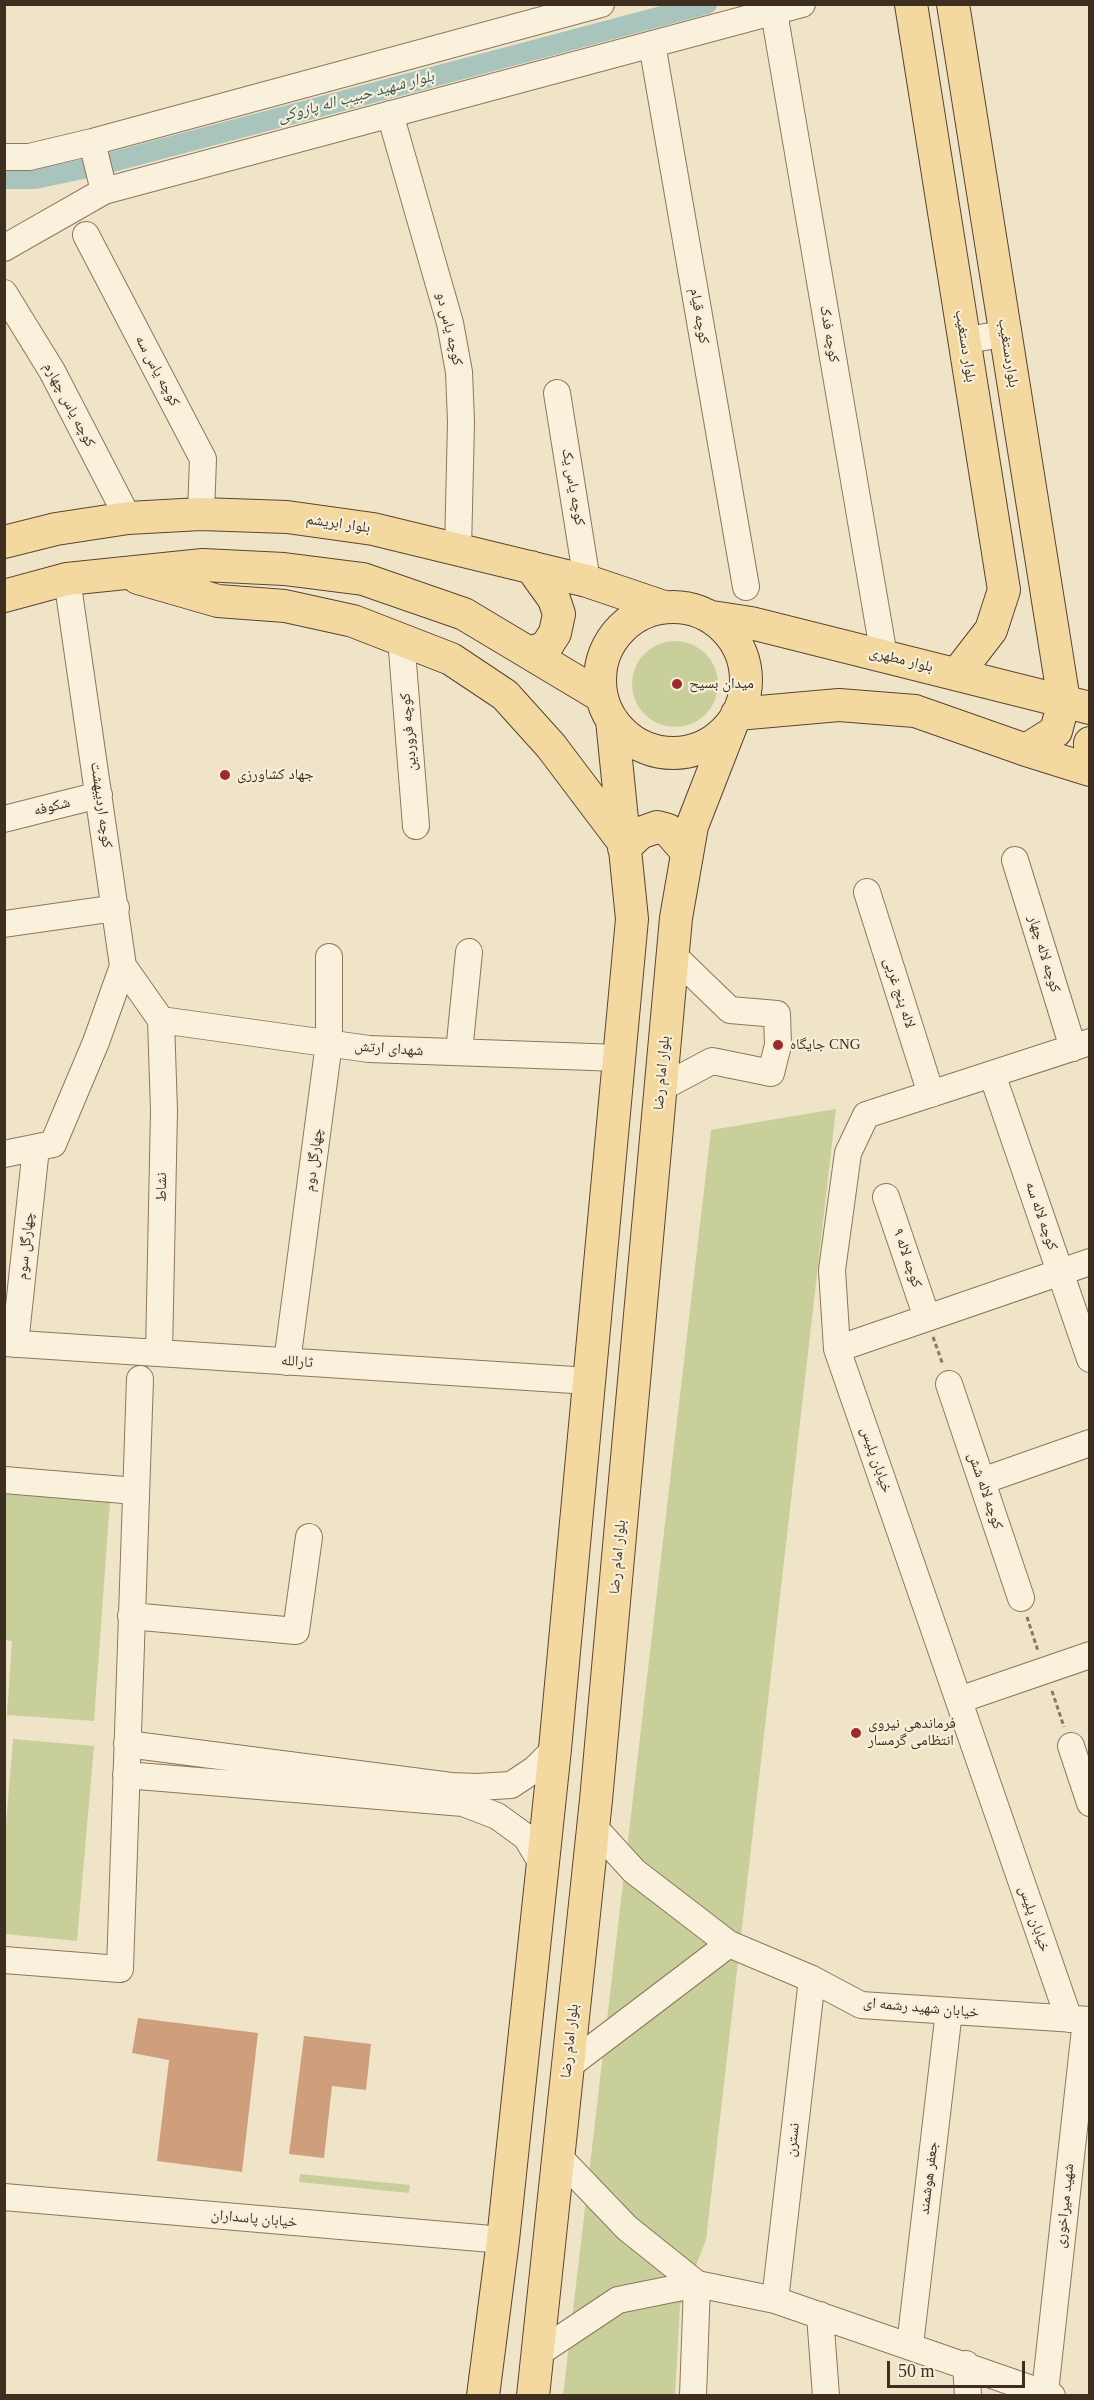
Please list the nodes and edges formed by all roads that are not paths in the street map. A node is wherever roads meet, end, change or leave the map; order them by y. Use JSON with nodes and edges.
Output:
{"nodes":[{"id":1,"x":601,"y":4,"type":"edge"},
{"id":2,"x":802,"y":4,"type":"edge"},
{"id":3,"x":911,"y":4,"type":"edge"},
{"id":4,"x":953,"y":4,"type":"edge"},
{"id":5,"x":774,"y":12,"type":"junction"},
{"id":6,"x":652,"y":44,"type":"junction"},
{"id":7,"x":390,"y":114,"type":"junction"},
{"id":8,"x":92,"y":142,"type":"junction"},
{"id":9,"x":4,"y":157,"type":"edge"},
{"id":10,"x":104,"y":191,"type":"junction"},
{"id":11,"x":86,"y":235,"type":"dead end"},
{"id":12,"x":4,"y":248,"type":"edge"},
{"id":13,"x":4,"y":293,"type":"edge"},
{"id":14,"x":1005,"y":334,"type":"junction"},
{"id":15,"x":965,"y":340,"type":"junction"},
{"id":16,"x":557,"y":393,"type":"dead end"},
{"id":17,"x":201,"y":514,"type":"junction"},
{"id":18,"x":128,"y":518,"type":"junction"},
{"id":19,"x":4,"y":542,"type":"edge"},
{"id":20,"x":458,"y":550,"type":"junction"},
{"id":21,"x":531,"y":567,"type":"junction"},
{"id":22,"x":126,"y":574,"type":"junction"},
{"id":23,"x":67,"y":579,"type":"junction"},
{"id":24,"x":588,"y":581,"type":"junction"},
{"id":25,"x":746,"y":587,"type":"dead end"},
{"id":26,"x":4,"y":596,"type":"edge"},
{"id":27,"x":664,"y":607,"type":"junction"},
{"id":28,"x":712,"y":617,"type":"junction"},
{"id":29,"x":401,"y":638,"type":"junction"},
{"id":30,"x":530,"y":653,"type":"junction"},
{"id":31,"x":884,"y":656,"type":"junction"},
{"id":32,"x":957,"y":674,"type":"junction"},
{"id":33,"x":1077,"y":704,"type":"edge"},
{"id":34,"x":606,"y":708,"type":"junction"},
{"id":35,"x":734,"y":720,"type":"junction"},
{"id":36,"x":1026,"y":750,"type":"junction"},
{"id":37,"x":1089,"y":770,"type":"edge"},
{"id":38,"x":99,"y":795,"type":"junction"},
{"id":39,"x":4,"y":819,"type":"edge"},
{"id":40,"x":416,"y":826,"type":"dead end"},
{"id":41,"x":623,"y":844,"type":"junction"},
{"id":42,"x":687,"y":852,"type":"junction"},
{"id":43,"x":1015,"y":860,"type":"dead end"},
{"id":44,"x":867,"y":892,"type":"dead end"},
{"id":45,"x":116,"y":908,"type":"junction"},
{"id":46,"x":4,"y":924,"type":"edge"},
{"id":47,"x":469,"y":952,"type":"dead end"},
{"id":48,"x":673,"y":955,"type":"junction"},
{"id":49,"x":329,"y":957,"type":"dead end"},
{"id":50,"x":123,"y":966,"type":"junction"},
{"id":51,"x":161,"y":1020,"type":"junction"},
{"id":52,"x":329,"y":1043,"type":"junction"},
{"id":53,"x":1081,"y":1045,"type":"edge"},
{"id":54,"x":459,"y":1052,"type":"junction"},
{"id":55,"x":619,"y":1058,"type":"junction"},
{"id":56,"x":992,"y":1074,"type":"junction"},
{"id":57,"x":661,"y":1088,"type":"junction"},
{"id":58,"x":931,"y":1094,"type":"junction"},
{"id":59,"x":36,"y":1148,"type":"junction"},
{"id":60,"x":4,"y":1154,"type":"edge"},
{"id":61,"x":886,"y":1197,"type":"dead end"},
{"id":62,"x":1089,"y":1262,"type":"edge"},
{"id":63,"x":1060,"y":1272,"type":"junction"},
{"id":64,"x":927,"y":1318,"type":"junction"},
{"id":65,"x":10,"y":1343,"type":"edge"},
{"id":66,"x":837,"y":1349,"type":"junction"},
{"id":67,"x":159,"y":1353,"type":"junction"},
{"id":68,"x":1089,"y":1359,"type":"edge"},
{"id":69,"x":287,"y":1362,"type":"junction"},
{"id":70,"x":140,"y":1379,"type":"dead end"},
{"id":71,"x":590,"y":1381,"type":"junction"},
{"id":72,"x":949,"y":1384,"type":"road end"},
{"id":73,"x":1089,"y":1443,"type":"edge"},
{"id":74,"x":4,"y":1480,"type":"edge"},
{"id":75,"x":982,"y":1481,"type":"junction"},
{"id":76,"x":136,"y":1491,"type":"junction"},
{"id":77,"x":309,"y":1537,"type":"dead end"},
{"id":78,"x":1021,"y":1598,"type":"dead end"},
{"id":79,"x":131,"y":1616,"type":"junction"},
{"id":80,"x":1089,"y":1655,"type":"edge"},
{"id":81,"x":959,"y":1700,"type":"junction"},
{"id":82,"x":127,"y":1744,"type":"junction"},
{"id":83,"x":1071,"y":1746,"type":"dead end"},
{"id":84,"x":555,"y":1749,"type":"junction"},
{"id":85,"x":126,"y":1775,"type":"junction"},
{"id":86,"x":412,"y":1790,"type":"junction"},
{"id":87,"x":1089,"y":1803,"type":"edge"},
{"id":88,"x":593,"y":1826,"type":"junction"},
{"id":89,"x":543,"y":1865,"type":"junction"},
{"id":90,"x":729,"y":1944,"type":"junction"},
{"id":91,"x":4,"y":1960,"type":"edge"},
{"id":92,"x":812,"y":1979,"type":"junction"},
{"id":93,"x":949,"y":2011,"type":"junction"},
{"id":94,"x":1082,"y":2019,"type":"edge"},
{"id":95,"x":567,"y":2067,"type":"junction"},
{"id":96,"x":558,"y":2156,"type":"junction"},
{"id":97,"x":4,"y":2198,"type":"edge"},
{"id":98,"x":503,"y":2240,"type":"junction"},
{"id":99,"x":697,"y":2284,"type":"junction"},
{"id":100,"x":775,"y":2300,"type":"junction"},
{"id":101,"x":820,"y":2315,"type":"junction"},
{"id":102,"x":910,"y":2346,"type":"junction"},
{"id":103,"x":537,"y":2354,"type":"junction"},
{"id":104,"x":966,"y":2364,"type":"junction"},
{"id":105,"x":1048,"y":2394,"type":"edge"},
{"id":106,"x":483,"y":2396,"type":"edge"},
{"id":107,"x":533,"y":2396,"type":"edge"},
{"id":108,"x":693,"y":2396,"type":"edge"},
{"id":109,"x":826,"y":2396,"type":"edge"},
{"id":110,"x":968,"y":2396,"type":"edge"}],
"edges":[{"from":1,"to":8,"type":"street"},
{"from":2,"to":5,"type":"street"},
{"from":3,"to":15,"type":"main road","name":"بلوار دستغیب"},
{"from":4,"to":14,"type":"main road","name":"بلواردستغیب"},
{"from":5,"to":6,"type":"street"},
{"from":5,"to":31,"type":"street","name":"کوچه فدک"},
{"from":6,"to":7,"type":"street"},
{"from":6,"to":25,"type":"street","name":"کوچه قیام"},
{"from":7,"to":10,"type":"street"},
{"from":7,"to":20,"type":"street","name":"کوچه یاس دو"},
{"from":8,"to":9,"type":"street"},
{"from":8,"to":10,"type":"street"},
{"from":10,"to":12,"type":"street"},
{"from":11,"to":17,"type":"street","name":"کوچه یاس سه"},
{"from":13,"to":18,"type":"street","name":"کوچه یاس چهارم"},
{"from":14,"to":15,"type":"street"},
{"from":14,"to":33,"type":"main road","name":"بلواردستغیب"},
{"from":15,"to":32,"type":"main road","name":"بلوار دستغیب"},
{"from":16,"to":24,"type":"street","name":"کوچه یاس یک"},
{"from":17,"to":18,"type":"main road","name":"بلوار ابریشم"},
{"from":17,"to":20,"type":"main road","name":"بلوار ابریشم"},
{"from":18,"to":19,"type":"main road","name":"بلوار ابریشم"},
{"from":20,"to":21,"type":"main road","name":"بلوار ابریشم"},
{"from":21,"to":24,"type":"main road","name":"بلوار ابریشم"},
{"from":21,"to":30,"type":"main road"},
{"from":22,"to":23,"type":"main road"},
{"from":22,"to":29,"type":"main road"},
{"from":22,"to":30,"type":"main road"},
{"from":23,"to":26,"type":"main road"},
{"from":23,"to":38,"type":"street","name":"کوچه اردیبهشت"},
{"from":24,"to":27,"type":"main road","name":"بلوار ابریشم"},
{"from":27,"to":28,"type":"main road"},
{"from":27,"to":34,"type":"main road"},
{"from":28,"to":31,"type":"main road","name":"بلوار مطهری"},
{"from":28,"to":35,"type":"main road"},
{"from":29,"to":40,"type":"street","name":"کوچه فروردین"},
{"from":29,"to":41,"type":"main road"},
{"from":30,"to":34,"type":"main road"},
{"from":31,"to":32,"type":"main road","name":"بلوار مطهری"},
{"from":32,"to":33,"type":"main road","name":"بلوار مطهری"},
{"from":33,"to":36,"type":"main road"},
{"from":34,"to":35,"type":"main road"},
{"from":34,"to":41,"type":"main road"},
{"from":35,"to":36,"type":"main road"},
{"from":35,"to":42,"type":"main road","name":"بلوار امام رضا"},
{"from":36,"to":37,"type":"main road"},
{"from":38,"to":39,"type":"street","name":"شکوفه"},
{"from":38,"to":45,"type":"street","name":"کوچه اردیبهشت"},
{"from":41,"to":42,"type":"main road"},
{"from":41,"to":55,"type":"main road"},
{"from":42,"to":48,"type":"main road","name":"بلوار امام رضا"},
{"from":43,"to":53,"type":"street","name":"کوچه لاله چهار"},
{"from":44,"to":58,"type":"street","name":"لاله پنج غربی"},
{"from":45,"to":46,"type":"street"},
{"from":45,"to":50,"type":"street","name":"کوچه اردیبهشت"},
{"from":47,"to":54,"type":"street"},
{"from":48,"to":57,"type":"main road","name":"بلوار امام رضا"},
{"from":48,"to":57,"type":"street"},
{"from":49,"to":52,"type":"street","name":"چهارگل دوم"},
{"from":50,"to":51,"type":"street","name":"کوچه اردیبهشت"},
{"from":50,"to":59,"type":"street"},
{"from":51,"to":52,"type":"street","name":"شهدای ارتش"},
{"from":51,"to":67,"type":"street","name":"نشاط"},
{"from":52,"to":54,"type":"street","name":"شهدای ارتش"},
{"from":52,"to":69,"type":"street","name":"چهارگل دوم"},
{"from":53,"to":56,"type":"street","name":"خیابان پلیس"},
{"from":54,"to":55,"type":"street","name":"شهدای ارتش"},
{"from":55,"to":71,"type":"main road"},
{"from":56,"to":58,"type":"street","name":"خیابان پلیس"},
{"from":56,"to":63,"type":"street","name":"کوچه لاله سه"},
{"from":57,"to":88,"type":"main road","name":"بلوار امام رضا"},
{"from":58,"to":66,"type":"street","name":"خیابان پلیس"},
{"from":59,"to":60,"type":"street"},
{"from":59,"to":65,"type":"street","name":"چهارگل سوم"},
{"from":61,"to":64,"type":"street","name":"کوچه لاله ۹"},
{"from":62,"to":63,"type":"street"},
{"from":63,"to":64,"type":"street"},
{"from":63,"to":68,"type":"street","name":"کوچه لاله سه"},
{"from":64,"to":66,"type":"street"},
{"from":65,"to":67,"type":"street","name":"ثارالله"},
{"from":66,"to":81,"type":"street","name":"خیابان پلیس"},
{"from":67,"to":69,"type":"street","name":"ثارالله"},
{"from":69,"to":71,"type":"street","name":"ثارالله"},
{"from":70,"to":76,"type":"street"},
{"from":71,"to":84,"type":"main road"},
{"from":72,"to":75,"type":"street","name":"کوچه لاله شش"},
{"from":73,"to":75,"type":"street"},
{"from":74,"to":76,"type":"street"},
{"from":75,"to":78,"type":"street","name":"کوچه لاله شش"},
{"from":76,"to":79,"type":"street"},
{"from":77,"to":79,"type":"street"},
{"from":79,"to":82,"type":"street"},
{"from":80,"to":81,"type":"street"},
{"from":81,"to":94,"type":"street","name":"خیابان پلیس"},
{"from":82,"to":85,"type":"street"},
{"from":82,"to":86,"type":"street"},
{"from":83,"to":87,"type":"street"},
{"from":84,"to":86,"type":"street"},
{"from":84,"to":89,"type":"main road"},
{"from":85,"to":86,"type":"street"},
{"from":85,"to":91,"type":"street"},
{"from":86,"to":89,"type":"street"},
{"from":88,"to":90,"type":"street","name":"خیابان شهید رشمه ای"},
{"from":88,"to":95,"type":"main road","name":"بلوار امام رضا"},
{"from":89,"to":98,"type":"main road"},
{"from":90,"to":92,"type":"street","name":"خیابان شهید رشمه ای"},
{"from":90,"to":95,"type":"street"},
{"from":92,"to":93,"type":"street","name":"خیابان شهید رشمه ای"},
{"from":92,"to":100,"type":"street","name":"نسترن"},
{"from":93,"to":94,"type":"street","name":"خیابان شهید رشمه ای"},
{"from":93,"to":102,"type":"street","name":"جعفر هوشمند"},
{"from":94,"to":105,"type":"street","name":"شهید میراخوری"},
{"from":95,"to":96,"type":"main road","name":"بلوار امام رضا"},
{"from":96,"to":99,"type":"street"},
{"from":96,"to":103,"type":"main road","name":"بلوار امام رضا"},
{"from":97,"to":98,"type":"street","name":"خیابان پاسداران"},
{"from":98,"to":106,"type":"main road"},
{"from":99,"to":100,"type":"street"},
{"from":99,"to":103,"type":"street"},
{"from":99,"to":108,"type":"street"},
{"from":100,"to":101,"type":"street"},
{"from":101,"to":102,"type":"street"},
{"from":101,"to":109,"type":"street"},
{"from":102,"to":104,"type":"street"},
{"from":103,"to":107,"type":"main road","name":"بلوار امام رضا"},
{"from":104,"to":105,"type":"street"},
{"from":104,"to":110,"type":"street"}]}
